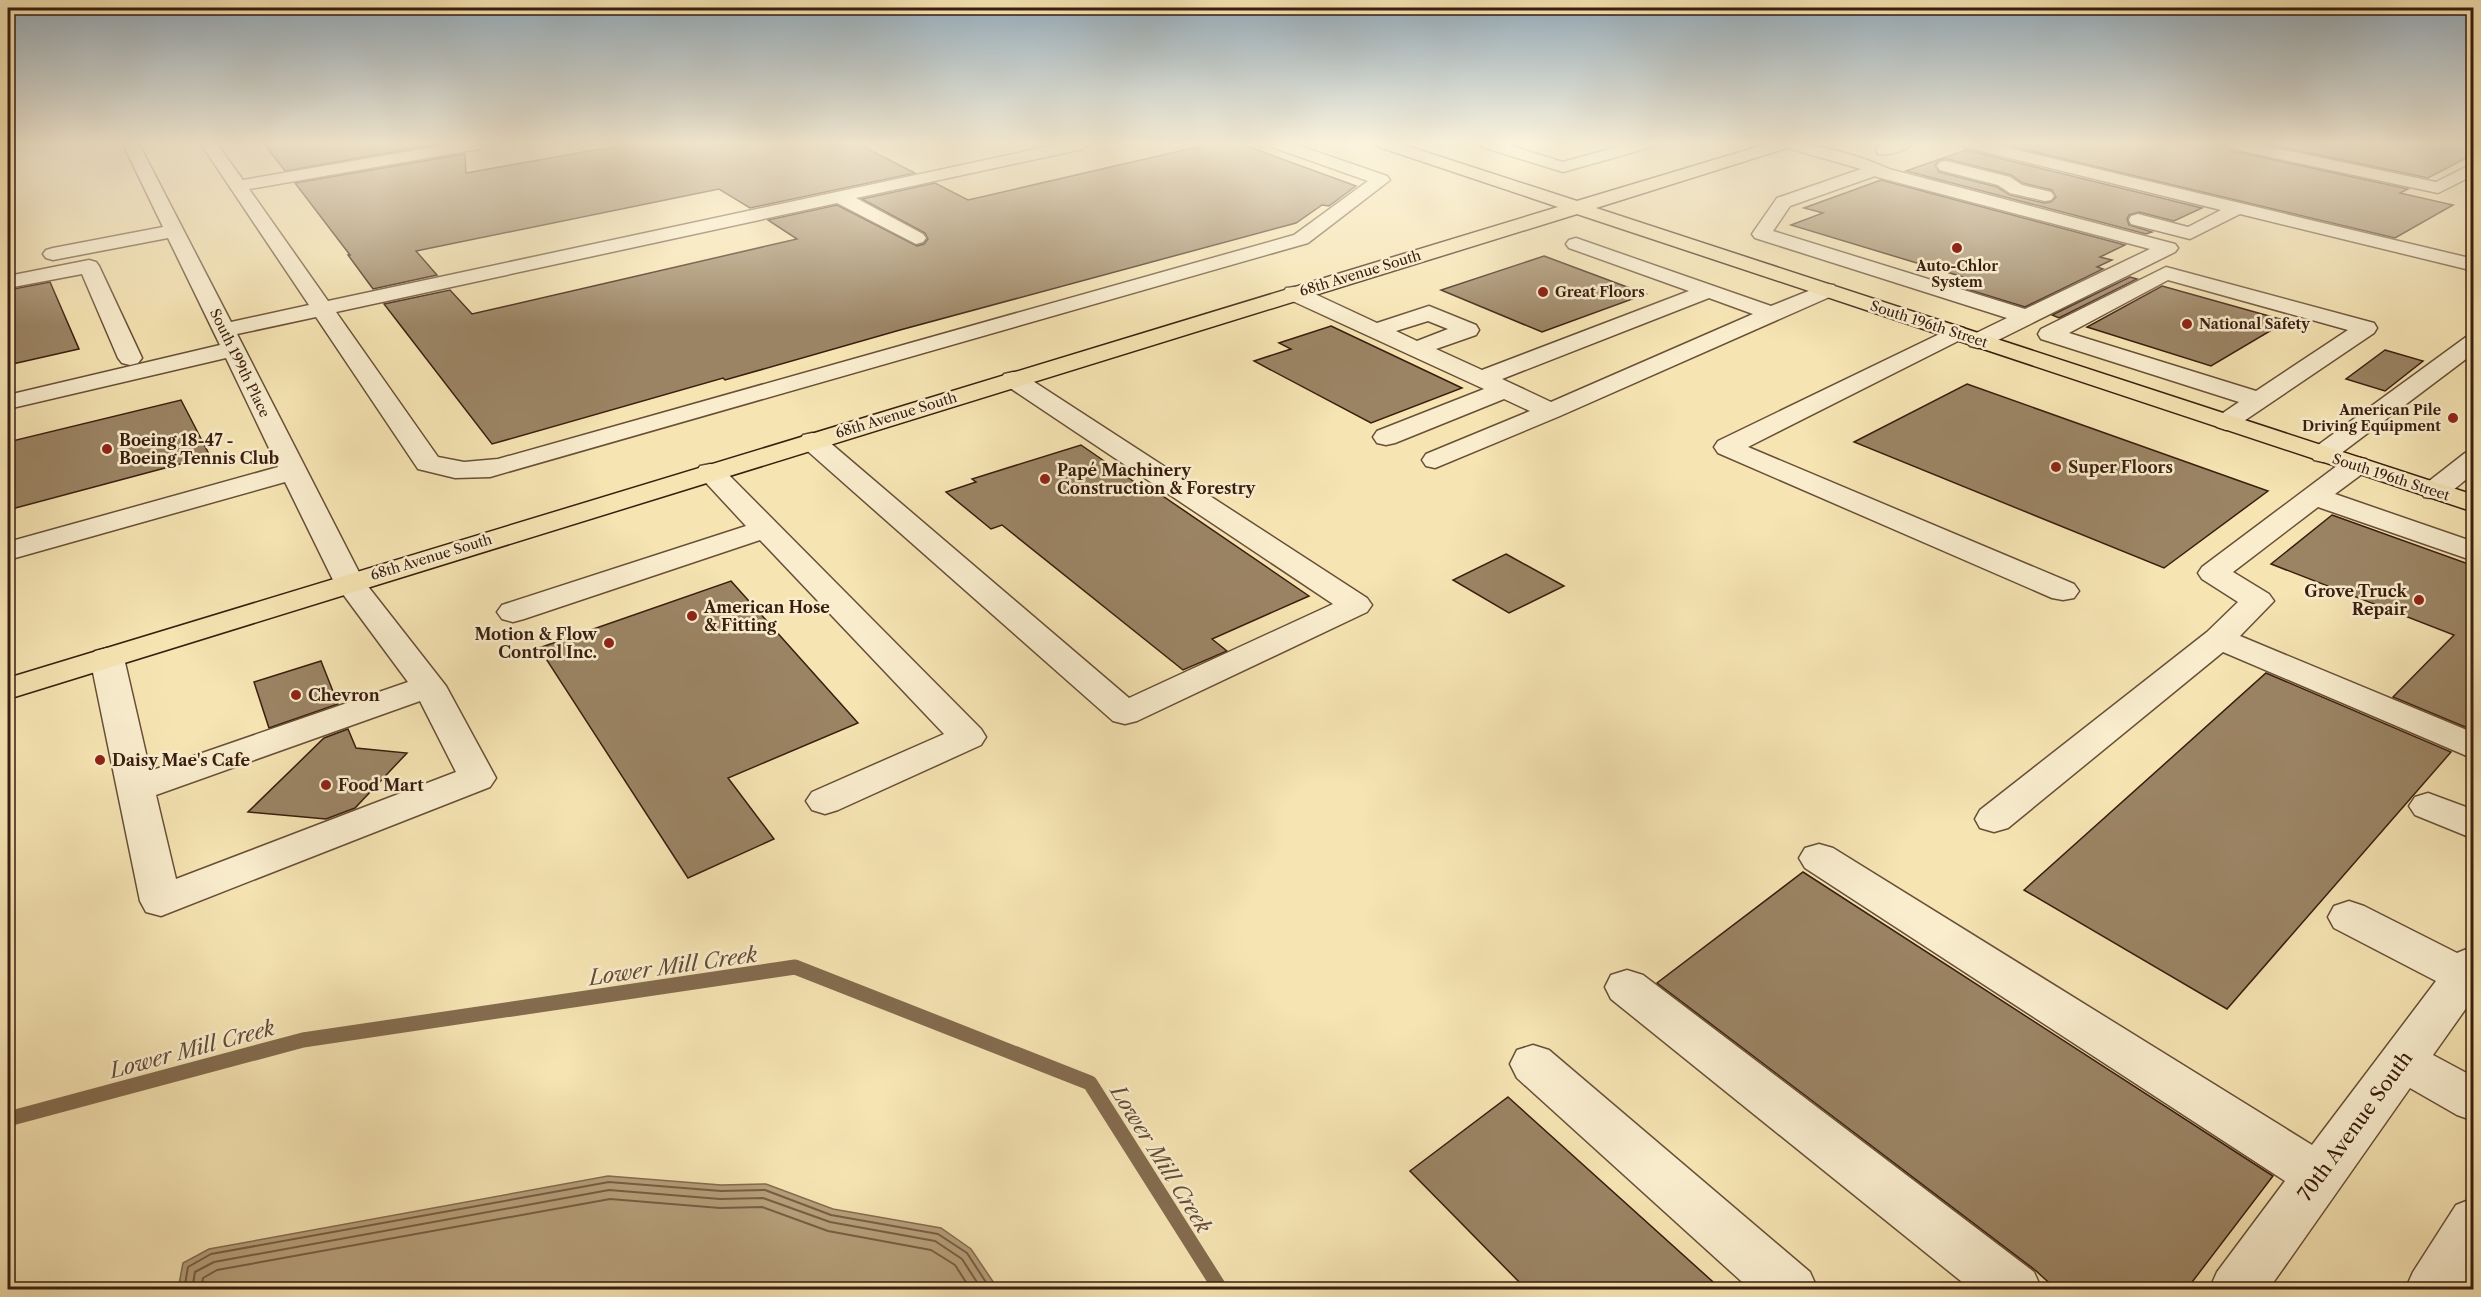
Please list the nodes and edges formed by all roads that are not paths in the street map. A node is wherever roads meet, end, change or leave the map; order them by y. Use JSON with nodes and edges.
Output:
{"nodes":[{"id":1,"x":161,"y":205,"type":"edge"},
{"id":2,"x":250,"y":205,"type":"edge"},
{"id":3,"x":801,"y":205,"type":"edge"},
{"id":4,"x":855,"y":205,"type":"edge"},
{"id":5,"x":1348,"y":205,"type":"edge"},
{"id":6,"x":1565,"y":205,"type":"edge"},
{"id":7,"x":1586,"y":205,"type":"edge"},
{"id":8,"x":1781,"y":205,"type":"edge"},
{"id":9,"x":2006,"y":205,"type":"edge"},
{"id":10,"x":2224,"y":205,"type":"edge"},
{"id":11,"x":1575,"y":208,"type":"junction"},
{"id":12,"x":2238,"y":208,"type":"junction"},
{"id":13,"x":2121,"y":215,"type":"dead end"},
{"id":14,"x":174,"y":231,"type":"junction"},
{"id":15,"x":916,"y":238,"type":"dead end"},
{"id":16,"x":1576,"y":244,"type":"dead end"},
{"id":17,"x":30,"y":258,"type":"dead end"},
{"id":18,"x":2474,"y":265,"type":"edge"},
{"id":19,"x":8,"y":282,"type":"edge"},
{"id":20,"x":331,"y":284,"type":"dead end"},
{"id":21,"x":308,"y":289,"type":"junction"},
{"id":22,"x":1709,"y":291,"type":"junction"},
{"id":23,"x":1826,"y":291,"type":"junction"},
{"id":24,"x":1293,"y":294,"type":"junction"},
{"id":25,"x":322,"y":308,"type":"junction"},
{"id":26,"x":1773,"y":314,"type":"junction"},
{"id":27,"x":2027,"y":317,"type":"junction"},
{"id":28,"x":1376,"y":331,"type":"junction"},
{"id":29,"x":1967,"y":337,"type":"junction"},
{"id":30,"x":228,"y":338,"type":"junction"},
{"id":31,"x":2474,"y":342,"type":"edge"},
{"id":32,"x":1415,"y":349,"type":"junction"},
{"id":33,"x":130,"y":358,"type":"junction"},
{"id":34,"x":1013,"y":379,"type":"junction"},
{"id":35,"x":1481,"y":379,"type":"junction"},
{"id":36,"x":8,"y":386,"type":"edge"},
{"id":37,"x":1504,"y":390,"type":"junction"},
{"id":38,"x":2259,"y":400,"type":"junction"},
{"id":39,"x":8,"y":402,"type":"edge"},
{"id":40,"x":1551,"y":411,"type":"junction"},
{"id":41,"x":2226,"y":422,"type":"junction"},
{"id":42,"x":1386,"y":437,"type":"dead end"},
{"id":43,"x":812,"y":441,"type":"junction"},
{"id":44,"x":2324,"y":454,"type":"junction"},
{"id":45,"x":1435,"y":459,"type":"dead end"},
{"id":46,"x":2474,"y":459,"type":"edge"},
{"id":47,"x":2356,"y":465,"type":"junction"},
{"id":48,"x":294,"y":471,"type":"junction"},
{"id":49,"x":710,"y":472,"type":"junction"},
{"id":50,"x":2434,"y":491,"type":"junction"},
{"id":51,"x":2314,"y":496,"type":"junction"},
{"id":52,"x":2474,"y":504,"type":"edge"},
{"id":53,"x":765,"y":529,"type":"junction"},
{"id":54,"x":8,"y":551,"type":"edge"},
{"id":55,"x":2474,"y":552,"type":"edge"},
{"id":56,"x":349,"y":582,"type":"junction"},
{"id":57,"x":2063,"y":591,"type":"dead end"},
{"id":58,"x":513,"y":612,"type":"dead end"},
{"id":59,"x":2219,"y":639,"type":"junction"},
{"id":60,"x":107,"y":658,"type":"junction"},
{"id":61,"x":429,"y":686,"type":"junction"},
{"id":62,"x":8,"y":689,"type":"edge"},
{"id":63,"x":2474,"y":747,"type":"edge"},
{"id":64,"x":136,"y":789,"type":"junction"},
{"id":65,"x":825,"y":801,"type":"dead end"},
{"id":66,"x":2428,"y":806,"type":"dead end"},
{"id":67,"x":1994,"y":819,"type":"dead end"},
{"id":68,"x":2474,"y":826,"type":"edge"},
{"id":69,"x":1819,"y":858,"type":"dead end"},
{"id":70,"x":2349,"y":917,"type":"dead end"},
{"id":71,"x":2466,"y":983,"type":"edge"},
{"id":72,"x":1627,"y":987,"type":"dead end"},
{"id":73,"x":2402,"y":1061,"type":"junction"},
{"id":74,"x":1533,"y":1064,"type":"dead end"},
{"id":75,"x":2474,"y":1101,"type":"edge"},
{"id":76,"x":2319,"y":1176,"type":"junction"},
{"id":77,"x":2474,"y":1222,"type":"edge"},
{"id":78,"x":1791,"y":1290,"type":"edge"},
{"id":79,"x":2015,"y":1290,"type":"edge"},
{"id":80,"x":2236,"y":1290,"type":"edge"},
{"id":81,"x":2432,"y":1290,"type":"edge"}],
"edges":[{"from":1,"to":14,"type":"street","name":"South 199th Place"},
{"from":2,"to":21,"type":"street"},
{"from":3,"to":25,"type":"street"},
{"from":4,"to":15,"type":"street"},
{"from":5,"to":25,"type":"street"},
{"from":6,"to":11,"type":"main road","name":"South 196th Street"},
{"from":7,"to":11,"type":"main road","name":"68th Avenue South"},
{"from":8,"to":27,"type":"street"},
{"from":9,"to":27,"type":"street"},
{"from":10,"to":12,"type":"street"},
{"from":11,"to":23,"type":"main road","name":"South 196th Street"},
{"from":11,"to":24,"type":"main road","name":"68th Avenue South"},
{"from":12,"to":13,"type":"street"},
{"from":12,"to":18,"type":"street"},
{"from":14,"to":17,"type":"street"},
{"from":14,"to":30,"type":"street","name":"South 199th Place"},
{"from":16,"to":22,"type":"street"},
{"from":19,"to":33,"type":"street"},
{"from":20,"to":21,"type":"street"},
{"from":21,"to":25,"type":"street"},
{"from":22,"to":26,"type":"street"},
{"from":22,"to":35,"type":"street"},
{"from":23,"to":26,"type":"street"},
{"from":23,"to":29,"type":"main road","name":"South 196th Street"},
{"from":24,"to":28,"type":"street"},
{"from":24,"to":34,"type":"main road","name":"68th Avenue South"},
{"from":25,"to":30,"type":"street"},
{"from":26,"to":40,"type":"street"},
{"from":27,"to":29,"type":"street"},
{"from":28,"to":32,"type":"street"},
{"from":28,"to":32,"type":"street"},
{"from":29,"to":41,"type":"main road","name":"South 196th Street"},
{"from":29,"to":57,"type":"street"},
{"from":30,"to":33,"type":"street"},
{"from":30,"to":39,"type":"street"},
{"from":30,"to":48,"type":"street","name":"South 199th Place"},
{"from":31,"to":44,"type":"street"},
{"from":32,"to":35,"type":"street"},
{"from":33,"to":36,"type":"street"},
{"from":34,"to":43,"type":"main road","name":"68th Avenue South"},
{"from":34,"to":43,"type":"street"},
{"from":35,"to":37,"type":"street"},
{"from":37,"to":40,"type":"street"},
{"from":37,"to":42,"type":"street"},
{"from":38,"to":38,"type":"street"},
{"from":38,"to":41,"type":"street"},
{"from":40,"to":45,"type":"street"},
{"from":41,"to":44,"type":"main road","name":"South 196th Street"},
{"from":43,"to":49,"type":"main road","name":"68th Avenue South"},
{"from":44,"to":47,"type":"main road","name":"South 196th Street"},
{"from":46,"to":50,"type":"street"},
{"from":47,"to":50,"type":"main road","name":"South 196th Street"},
{"from":47,"to":51,"type":"street"},
{"from":48,"to":54,"type":"street"},
{"from":48,"to":56,"type":"street","name":"South 199th Place"},
{"from":49,"to":53,"type":"street"},
{"from":49,"to":56,"type":"main road","name":"68th Avenue South"},
{"from":50,"to":52,"type":"main road","name":"South 196th Street"},
{"from":51,"to":55,"type":"street"},
{"from":51,"to":59,"type":"street"},
{"from":53,"to":58,"type":"street"},
{"from":53,"to":65,"type":"street"},
{"from":56,"to":60,"type":"main road","name":"68th Avenue South"},
{"from":56,"to":61,"type":"street","name":"South 199th Place"},
{"from":59,"to":63,"type":"street"},
{"from":59,"to":67,"type":"street"},
{"from":60,"to":62,"type":"main road","name":"68th Avenue South"},
{"from":60,"to":64,"type":"street"},
{"from":61,"to":64,"type":"street"},
{"from":61,"to":64,"type":"street","name":"South 199th Place"},
{"from":66,"to":68,"type":"street"},
{"from":69,"to":76,"type":"street"},
{"from":70,"to":71,"type":"street"},
{"from":71,"to":73,"type":"street","name":"70th Avenue South"},
{"from":72,"to":79,"type":"street"},
{"from":73,"to":75,"type":"street"},
{"from":73,"to":76,"type":"street","name":"70th Avenue South"},
{"from":74,"to":78,"type":"street"},
{"from":76,"to":80,"type":"street","name":"70th Avenue South"},
{"from":77,"to":81,"type":"street"}]}
